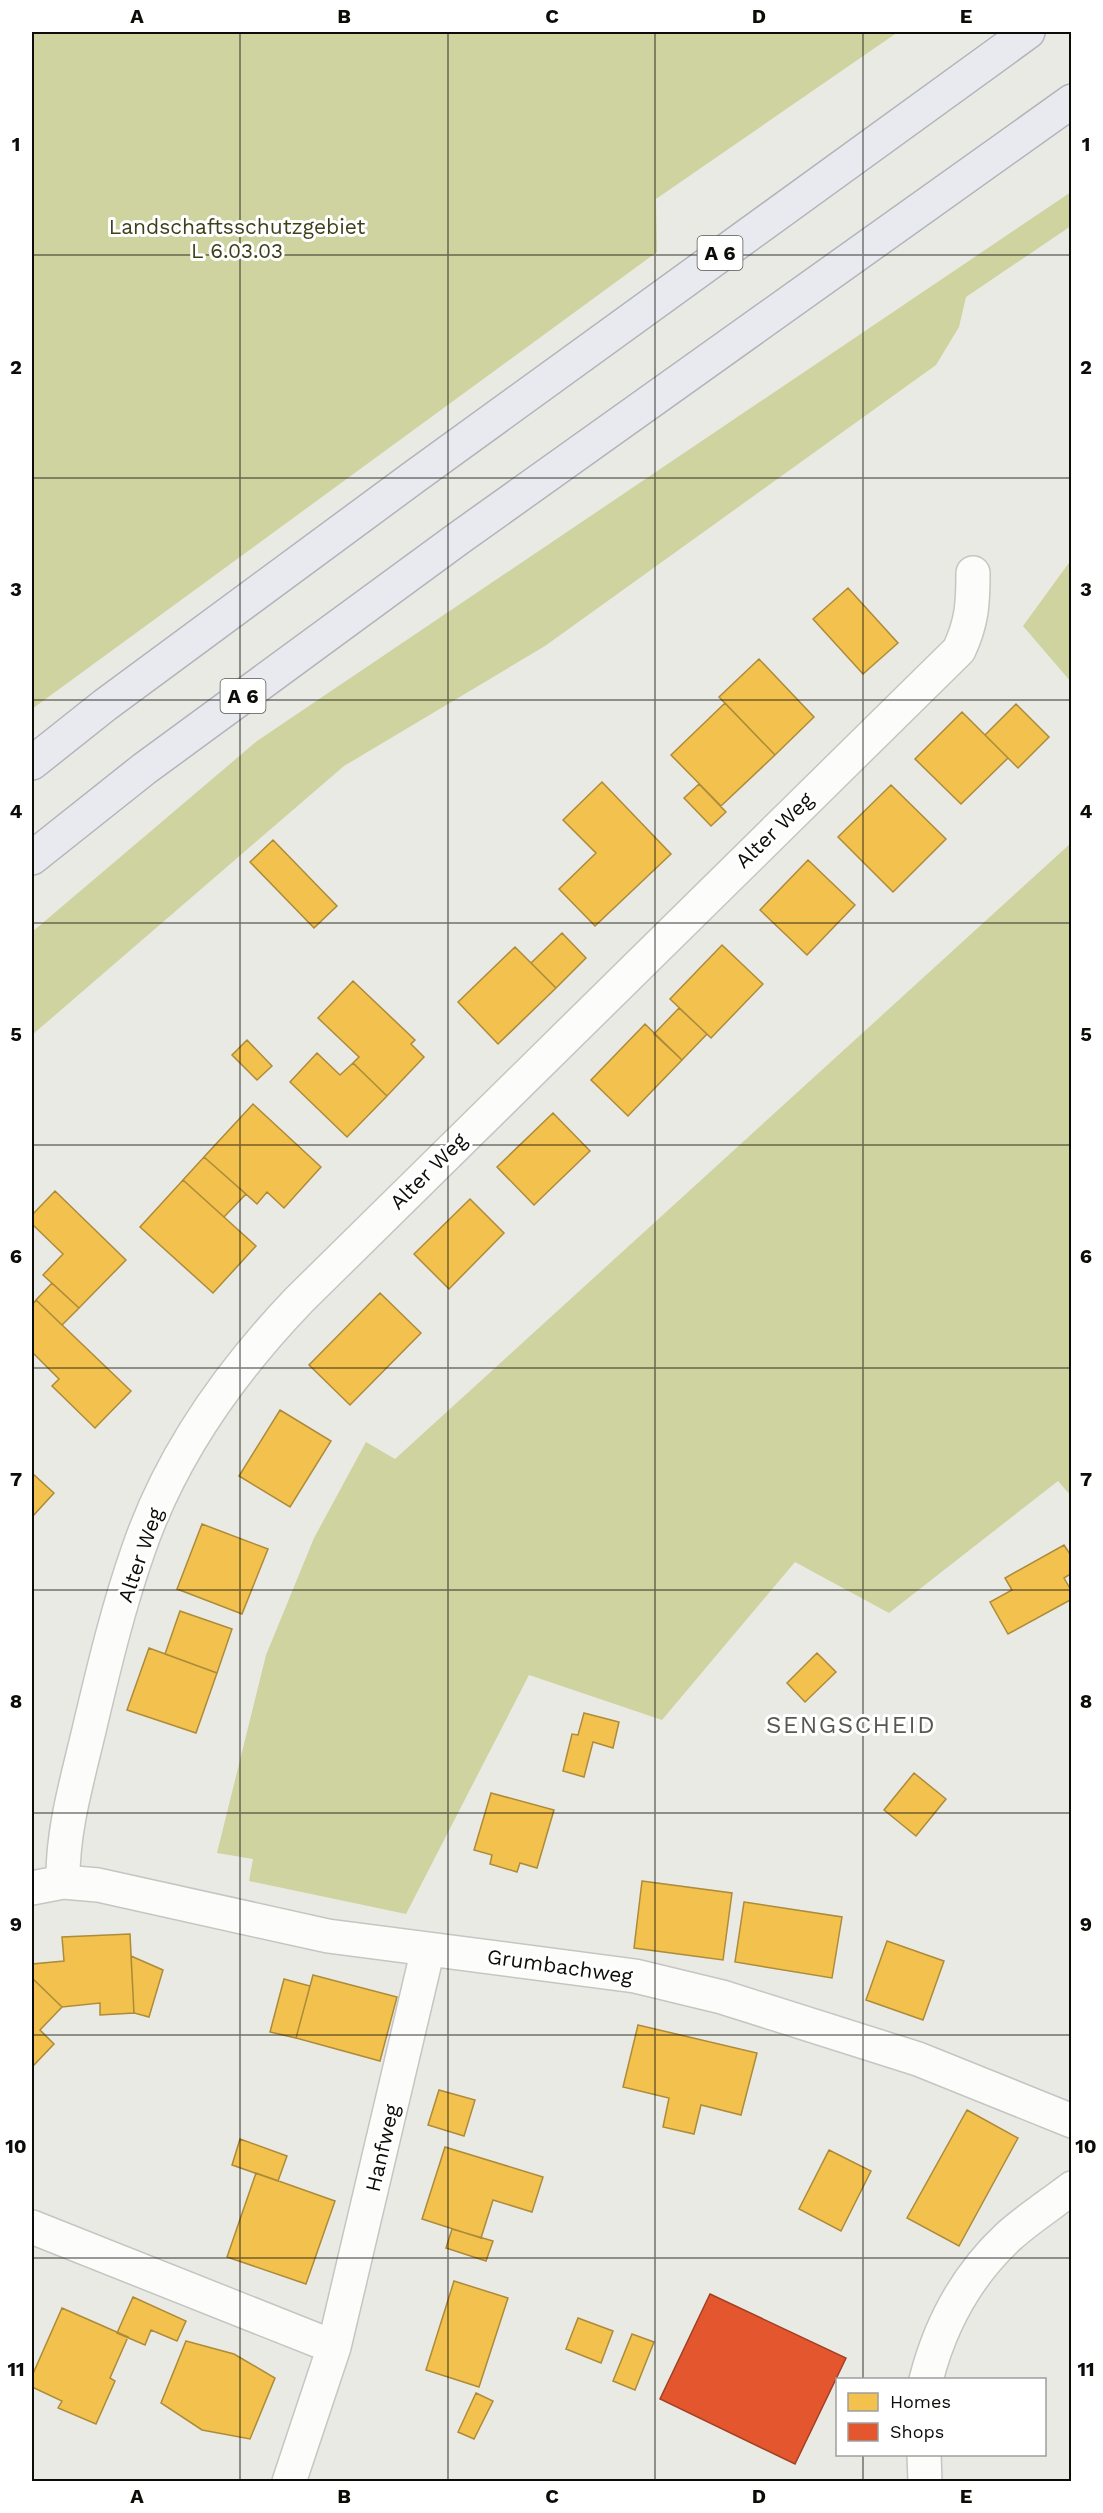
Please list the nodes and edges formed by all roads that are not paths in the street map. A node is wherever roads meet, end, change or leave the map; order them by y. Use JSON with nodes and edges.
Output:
{"nodes":[{"id":1,"x":1028,"y":32,"type":"edge"},
{"id":2,"x":1071,"y":100,"type":"edge"},
{"id":3,"x":973,"y":573,"type":"dead end"},
{"id":4,"x":32,"y":763,"type":"edge"},
{"id":5,"x":32,"y":858,"type":"edge"},
{"id":6,"x":63,"y":1882,"type":"junction"},
{"id":7,"x":32,"y":1888,"type":"edge"},
{"id":8,"x":428,"y":1949,"type":"junction"},
{"id":9,"x":1071,"y":2121,"type":"edge"},
{"id":10,"x":1071,"y":2188,"type":"edge"},
{"id":11,"x":32,"y":2227,"type":"edge"},
{"id":12,"x":334,"y":2347,"type":"junction"},
{"id":13,"x":926,"y":2378,"type":"edge"},
{"id":14,"x":924,"y":2456,"type":"edge"},
{"id":15,"x":289,"y":2481,"type":"edge"},
{"id":16,"x":925,"y":2481,"type":"edge"}],
"edges":[{"from":1,"to":4,"type":"highway","number":"A 6"},
{"from":2,"to":5,"type":"highway","number":"A 6"},
{"from":3,"to":6,"type":"street","name":"Alter Weg"},
{"from":6,"to":7,"type":"street","name":"Grumbachweg"},
{"from":6,"to":8,"type":"street","name":"Grumbachweg"},
{"from":8,"to":9,"type":"street","name":"Grumbachweg"},
{"from":8,"to":12,"type":"street","name":"Hanfweg"},
{"from":10,"to":13,"type":"street"},
{"from":11,"to":12,"type":"street"},
{"from":12,"to":15,"type":"street","name":"Hanfweg"},
{"from":14,"to":16,"type":"street"}]}
